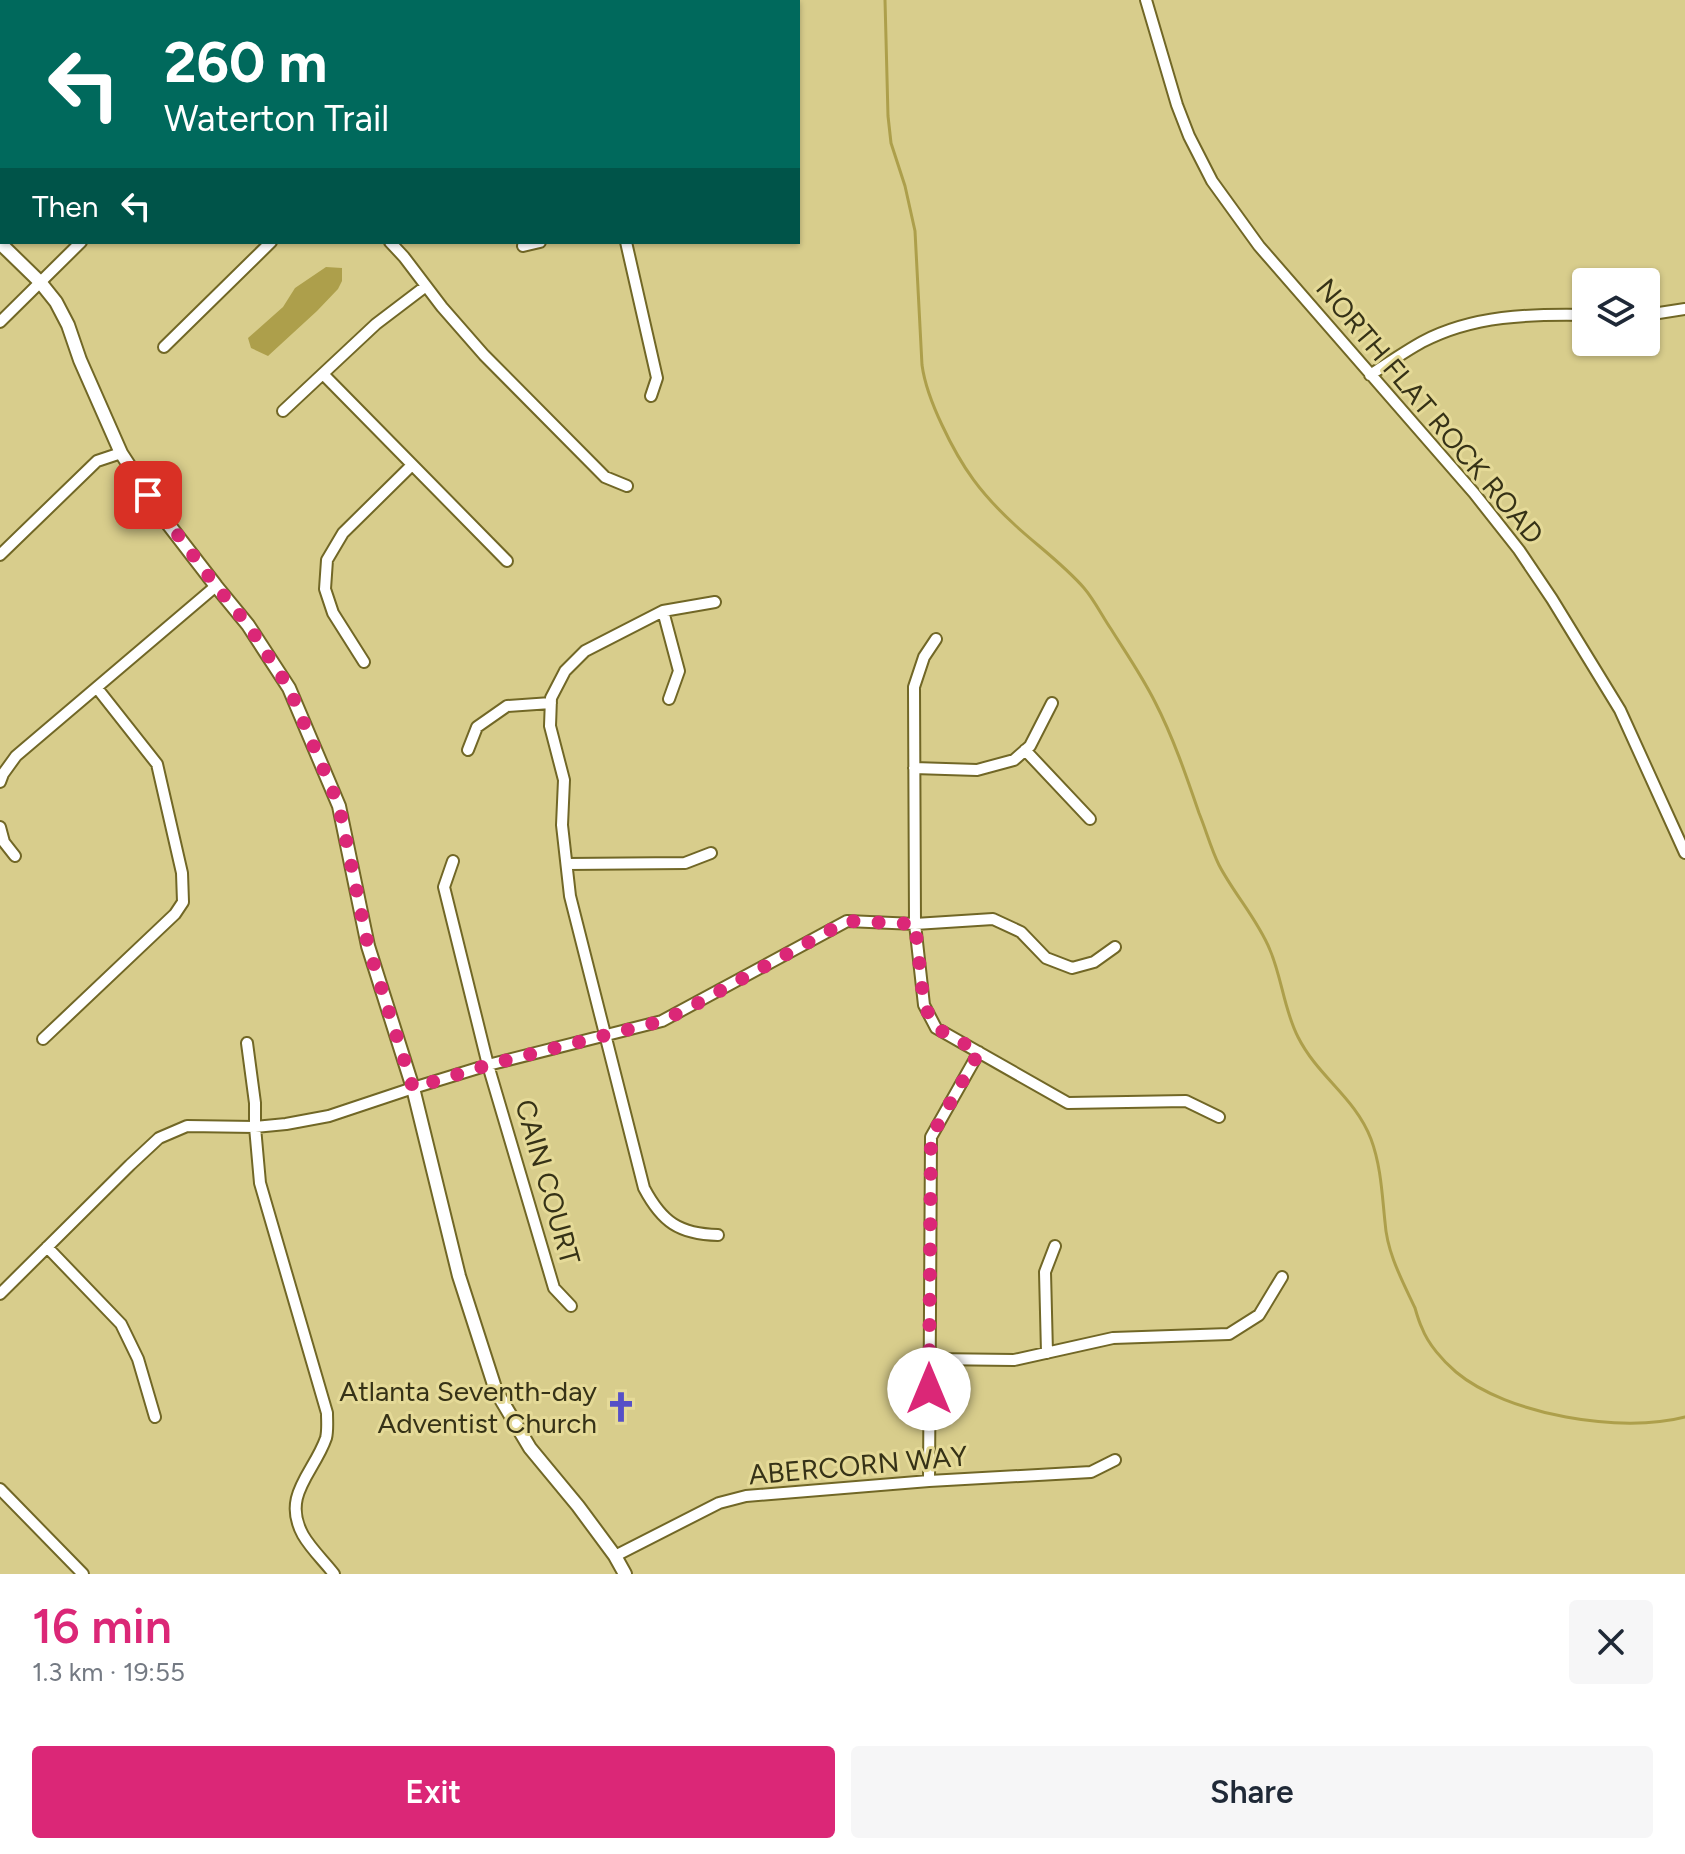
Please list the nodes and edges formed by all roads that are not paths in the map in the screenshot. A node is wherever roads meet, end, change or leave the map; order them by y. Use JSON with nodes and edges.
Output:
{"nodes":[{"id":1,"x":1146,"y":0,"type":"edge"},
{"id":2,"x":1,"y":244,"type":"edge"},
{"id":3,"x":79,"y":244,"type":"edge"},
{"id":4,"x":269,"y":244,"type":"edge"},
{"id":5,"x":392,"y":244,"type":"edge"},
{"id":6,"x":532,"y":244,"type":"edge"},
{"id":7,"x":626,"y":244,"type":"edge"},
{"id":8,"x":523,"y":246,"type":"dead end"},
{"id":9,"x":40,"y":282,"type":"junction"},
{"id":10,"x":426,"y":286,"type":"junction"},
{"id":11,"x":1685,"y":309,"type":"edge"},
{"id":12,"x":1660,"y":313,"type":"edge"},
{"id":13,"x":1572,"y":315,"type":"edge"},
{"id":14,"x":0,"y":322,"type":"edge"},
{"id":15,"x":164,"y":347,"type":"dead end"},
{"id":16,"x":323,"y":374,"type":"junction"},
{"id":17,"x":1370,"y":375,"type":"junction"},
{"id":18,"x":651,"y":396,"type":"dead end"},
{"id":19,"x":283,"y":411,"type":"dead end"},
{"id":20,"x":121,"y":453,"type":"junction"},
{"id":21,"x":412,"y":465,"type":"junction"},
{"id":22,"x":627,"y":486,"type":"dead end"},
{"id":23,"x":0,"y":555,"type":"edge"},
{"id":24,"x":507,"y":561,"type":"dead end"},
{"id":25,"x":216,"y":586,"type":"junction"},
{"id":26,"x":715,"y":602,"type":"dead end"},
{"id":27,"x":663,"y":611,"type":"junction"},
{"id":28,"x":936,"y":639,"type":"dead end"},
{"id":29,"x":364,"y":662,"type":"dead end"},
{"id":30,"x":97,"y":688,"type":"junction"},
{"id":31,"x":669,"y":699,"type":"dead end"},
{"id":32,"x":551,"y":703,"type":"junction"},
{"id":33,"x":1052,"y":703,"type":"dead end"},
{"id":34,"x":468,"y":750,"type":"dead end"},
{"id":35,"x":1025,"y":750,"type":"junction"},
{"id":36,"x":914,"y":768,"type":"junction"},
{"id":37,"x":0,"y":782,"type":"edge"},
{"id":38,"x":1090,"y":819,"type":"dead end"},
{"id":39,"x":0,"y":827,"type":"edge"},
{"id":40,"x":711,"y":853,"type":"dead end"},
{"id":41,"x":1685,"y":853,"type":"edge"},
{"id":42,"x":15,"y":856,"type":"dead end"},
{"id":43,"x":453,"y":861,"type":"dead end"},
{"id":44,"x":567,"y":864,"type":"junction"},
{"id":45,"x":915,"y":924,"type":"junction"},
{"id":46,"x":1115,"y":947,"type":"dead end"},
{"id":47,"x":606,"y":1034,"type":"junction"},
{"id":48,"x":43,"y":1039,"type":"dead end"},
{"id":49,"x":247,"y":1043,"type":"dead end"},
{"id":50,"x":979,"y":1052,"type":"junction"},
{"id":51,"x":488,"y":1065,"type":"junction"},
{"id":52,"x":413,"y":1088,"type":"junction"},
{"id":53,"x":1219,"y":1117,"type":"dead end"},
{"id":54,"x":255,"y":1127,"type":"junction"},
{"id":55,"x":718,"y":1235,"type":"dead end"},
{"id":56,"x":1055,"y":1246,"type":"dead end"},
{"id":57,"x":47,"y":1247,"type":"junction"},
{"id":58,"x":1282,"y":1277,"type":"dead end"},
{"id":59,"x":0,"y":1294,"type":"edge"},
{"id":60,"x":571,"y":1306,"type":"dead end"},
{"id":61,"x":1047,"y":1353,"type":"junction"},
{"id":62,"x":930,"y":1359,"type":"junction"},
{"id":63,"x":155,"y":1417,"type":"dead end"},
{"id":64,"x":1115,"y":1460,"type":"dead end"},
{"id":65,"x":929,"y":1481,"type":"junction"},
{"id":66,"x":0,"y":1489,"type":"edge"},
{"id":67,"x":615,"y":1556,"type":"junction"},
{"id":68,"x":83,"y":1574,"type":"edge"},
{"id":69,"x":334,"y":1574,"type":"edge"},
{"id":70,"x":625,"y":1574,"type":"edge"}],
"edges":[{"from":1,"to":17,"type":"street","name":"NORTH FLAT ROCK ROAD"},
{"from":2,"to":9,"type":"street"},
{"from":3,"to":9,"type":"street"},
{"from":4,"to":15,"type":"street"},
{"from":5,"to":10,"type":"street"},
{"from":6,"to":8,"type":"street"},
{"from":7,"to":18,"type":"street"},
{"from":9,"to":14,"type":"street"},
{"from":9,"to":20,"type":"street"},
{"from":10,"to":16,"type":"street"},
{"from":10,"to":22,"type":"street"},
{"from":11,"to":12,"type":"street"},
{"from":13,"to":17,"type":"street"},
{"from":16,"to":19,"type":"street"},
{"from":16,"to":21,"type":"street"},
{"from":17,"to":41,"type":"street","name":"NORTH FLAT ROCK ROAD"},
{"from":20,"to":23,"type":"street"},
{"from":20,"to":25,"type":"street"},
{"from":21,"to":24,"type":"street"},
{"from":21,"to":29,"type":"street"},
{"from":25,"to":30,"type":"street"},
{"from":25,"to":52,"type":"street"},
{"from":26,"to":27,"type":"street"},
{"from":27,"to":31,"type":"street"},
{"from":27,"to":32,"type":"street"},
{"from":28,"to":36,"type":"street"},
{"from":30,"to":37,"type":"street"},
{"from":30,"to":48,"type":"street"},
{"from":32,"to":34,"type":"street"},
{"from":32,"to":44,"type":"street"},
{"from":33,"to":35,"type":"street"},
{"from":35,"to":36,"type":"street"},
{"from":35,"to":38,"type":"street"},
{"from":36,"to":45,"type":"street"},
{"from":39,"to":42,"type":"street"},
{"from":40,"to":44,"type":"street"},
{"from":43,"to":51,"type":"street","name":"CAIN COURT"},
{"from":44,"to":47,"type":"street"},
{"from":45,"to":46,"type":"street"},
{"from":45,"to":47,"type":"street"},
{"from":45,"to":50,"type":"street"},
{"from":47,"to":51,"type":"street"},
{"from":47,"to":55,"type":"street"},
{"from":49,"to":54,"type":"street"},
{"from":50,"to":53,"type":"street"},
{"from":50,"to":62,"type":"street"},
{"from":51,"to":52,"type":"street"},
{"from":51,"to":60,"type":"street","name":"CAIN COURT"},
{"from":52,"to":54,"type":"street"},
{"from":52,"to":67,"type":"street"},
{"from":54,"to":57,"type":"street"},
{"from":54,"to":69,"type":"street"},
{"from":56,"to":61,"type":"street"},
{"from":57,"to":59,"type":"street"},
{"from":57,"to":63,"type":"street"},
{"from":58,"to":61,"type":"street"},
{"from":61,"to":62,"type":"street"},
{"from":62,"to":65,"type":"street"},
{"from":64,"to":65,"type":"street","name":"ABERCORN WAY"},
{"from":65,"to":67,"type":"street","name":"ABERCORN WAY"},
{"from":66,"to":68,"type":"street"},
{"from":67,"to":70,"type":"street"}]}
